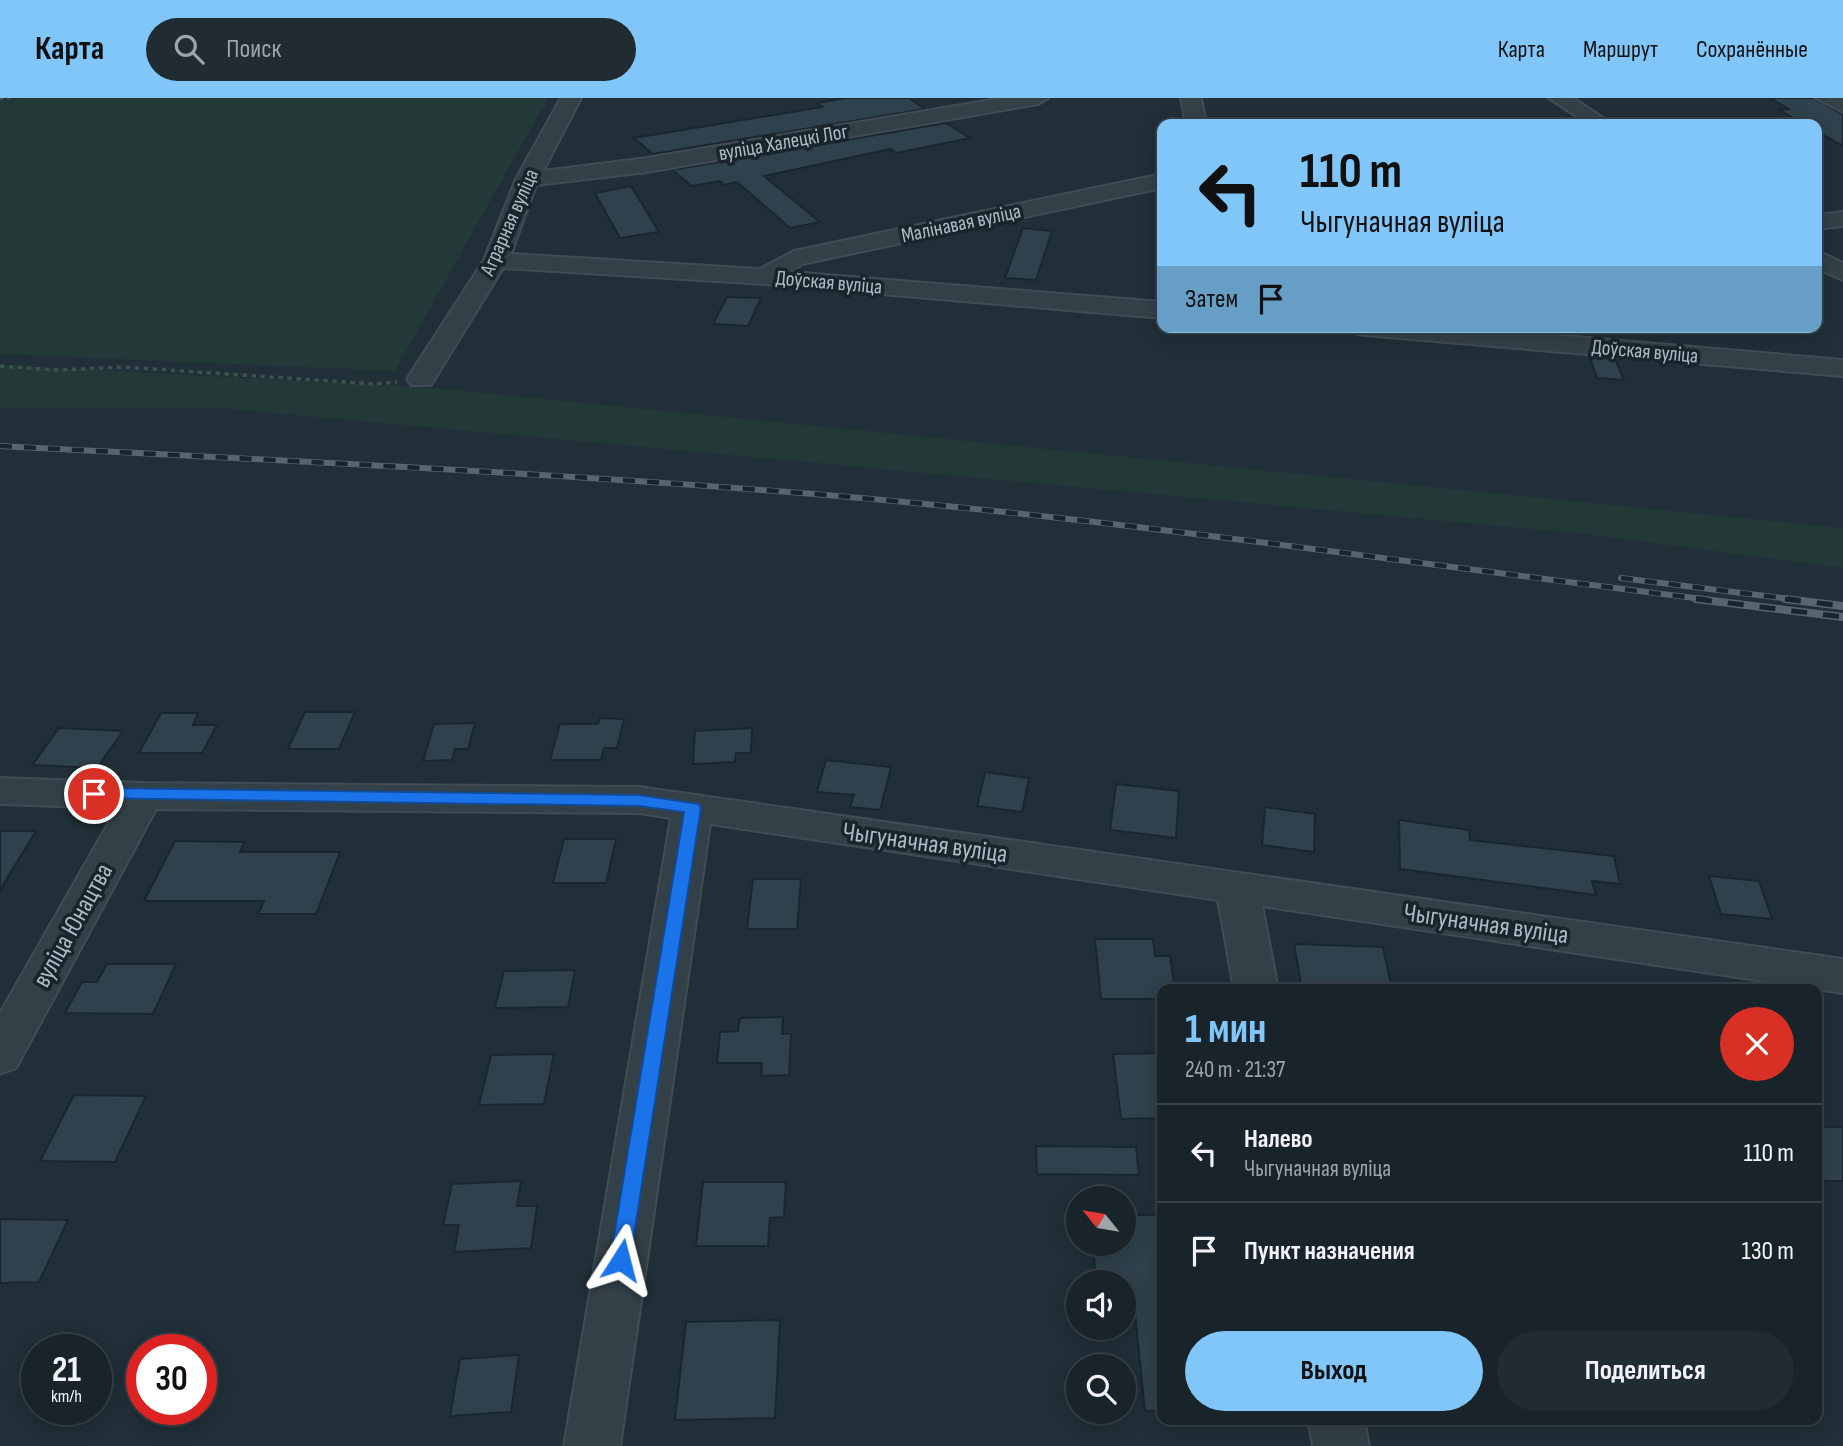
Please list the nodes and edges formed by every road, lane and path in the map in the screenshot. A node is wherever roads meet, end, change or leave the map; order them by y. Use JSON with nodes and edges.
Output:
{"nodes":[{"id":1,"x":11,"y":98,"type":"edge"},
{"id":2,"x":571,"y":98,"type":"edge"},
{"id":3,"x":1038,"y":98,"type":"edge"},
{"id":4,"x":1191,"y":98,"type":"edge"},
{"id":5,"x":1559,"y":98,"type":"edge"},
{"id":6,"x":1826,"y":98,"type":"edge"},
{"id":7,"x":0,"y":99,"type":"edge"},
{"id":8,"x":1843,"y":106,"type":"edge"},
{"id":9,"x":1195,"y":119,"type":"edge"},
{"id":10,"x":1594,"y":119,"type":"edge"},
{"id":11,"x":527,"y":179,"type":"junction"},
{"id":12,"x":1157,"y":182,"type":"edge"},
{"id":13,"x":1843,"y":219,"type":"edge"},
{"id":14,"x":1822,"y":221,"type":"edge"},
{"id":15,"x":496,"y":260,"type":"junction"},
{"id":16,"x":1822,"y":261,"type":"edge"},
{"id":17,"x":1843,"y":273,"type":"edge"},
{"id":18,"x":765,"y":277,"type":"junction"},
{"id":19,"x":1157,"y":310,"type":"edge"},
{"id":20,"x":1434,"y":333,"type":"edge"},
{"id":21,"x":0,"y":366,"type":"edge"},
{"id":22,"x":1843,"y":368,"type":"edge"},
{"id":23,"x":421,"y":379,"type":"joint"},
{"id":24,"x":0,"y":791,"type":"edge"},
{"id":25,"x":144,"y":796,"type":"junction"},
{"id":26,"x":693,"y":808,"type":"junction"},
{"id":27,"x":1237,"y":887,"type":"junction"},
{"id":28,"x":1843,"y":976,"type":"edge"},
{"id":29,"x":1255,"y":984,"type":"edge"},
{"id":30,"x":0,"y":1055,"type":"edge"},
{"id":31,"x":1337,"y":1425,"type":"edge"},
{"id":32,"x":592,"y":1446,"type":"edge"},
{"id":33,"x":1340,"y":1446,"type":"edge"}],
"edges":[{"from":1,"to":7,"type":"path"},
{"from":2,"to":11,"type":"street","name":"Аграрная вуліца"},
{"from":3,"to":11,"type":"street","name":"вуліца Халецкі Лог"},
{"from":4,"to":9,"type":"street"},
{"from":5,"to":10,"type":"street"},
{"from":6,"to":8,"type":"street"},
{"from":11,"to":15,"type":"street","name":"Аграрная вуліца"},
{"from":12,"to":18,"type":"street","name":"Малінавая вуліца"},
{"from":13,"to":14,"type":"street"},
{"from":15,"to":18,"type":"street","name":"Доўская вуліца"},
{"from":15,"to":23,"type":"street","name":"Аграрная вуліца"},
{"from":16,"to":17,"type":"street"},
{"from":18,"to":19,"type":"street","name":"Доўская вуліца"},
{"from":20,"to":22,"type":"street","name":"Доўская вуліца"},
{"from":21,"to":23,"type":"path"},
{"from":24,"to":25,"type":"street","name":"Чыгуначная вуліца"},
{"from":25,"to":26,"type":"street","name":"Чыгуначная вуліца"},
{"from":25,"to":30,"type":"street","name":"вуліца Юнацтва"},
{"from":26,"to":27,"type":"street","name":"Чыгуначная вуліца"},
{"from":26,"to":32,"type":"street"},
{"from":27,"to":28,"type":"street","name":"Чыгуначная вуліца"},
{"from":27,"to":29,"type":"street"},
{"from":31,"to":33,"type":"street"}]}
